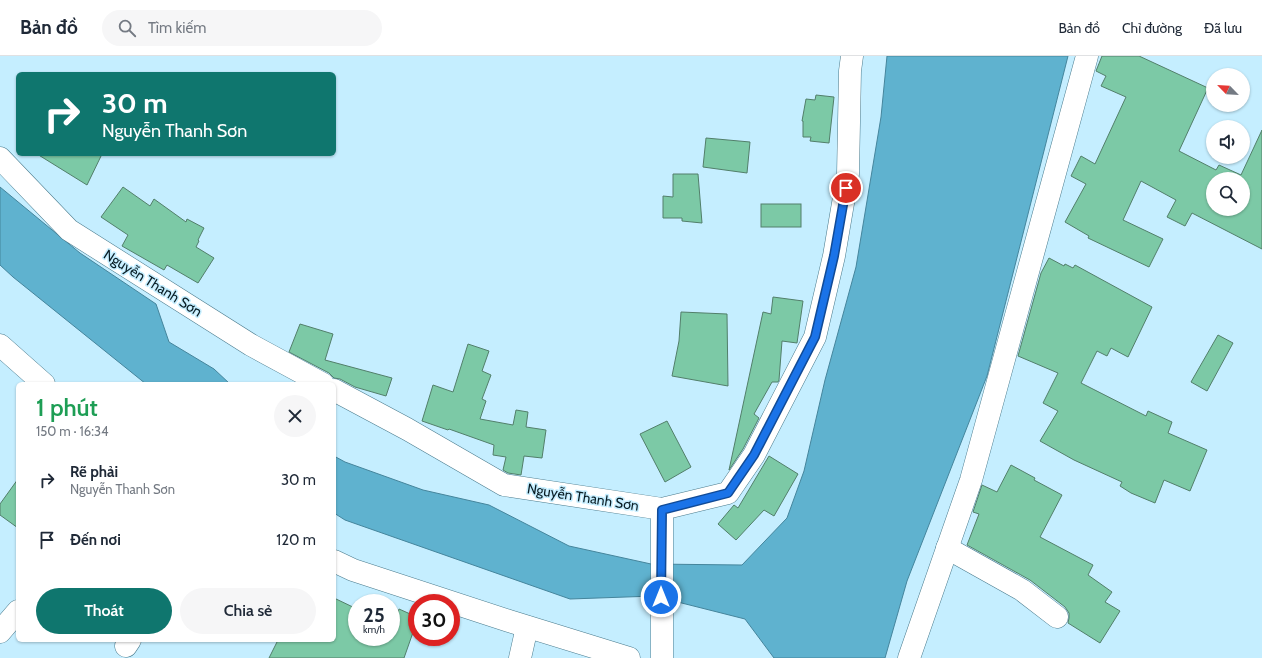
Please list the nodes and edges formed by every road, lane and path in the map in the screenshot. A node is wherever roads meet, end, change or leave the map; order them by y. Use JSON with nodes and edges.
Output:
{"nodes":[{"id":1,"x":852,"y":56,"type":"edge"},
{"id":2,"x":1088,"y":56,"type":"edge"},
{"id":3,"x":0,"y":158,"type":"edge"},
{"id":4,"x":0,"y":345,"type":"edge"},
{"id":5,"x":42,"y":382,"type":"edge"},
{"id":6,"x":319,"y":382,"type":"edge"},
{"id":7,"x":336,"y":391,"type":"edge"},
{"id":8,"x":662,"y":510,"type":"junction"},
{"id":9,"x":947,"y":548,"type":"junction"},
{"id":10,"x":336,"y":562,"type":"edge"},
{"id":11,"x":16,"y":613,"type":"edge"},
{"id":12,"x":1057,"y":617,"type":"dead end"},
{"id":13,"x":527,"y":627,"type":"junction"},
{"id":14,"x":0,"y":632,"type":"edge"},
{"id":15,"x":661,"y":652,"type":"edge"},
{"id":16,"x":520,"y":658,"type":"edge"},
{"id":17,"x":630,"y":658,"type":"edge"},
{"id":18,"x":909,"y":658,"type":"edge"}],
"edges":[{"from":1,"to":8,"type":"street","name":"Nguyễn Thanh Sơn"},
{"from":2,"to":9,"type":"street"},
{"from":3,"to":6,"type":"street","name":"Nguyễn Thanh Sơn"},
{"from":4,"to":5,"type":"street"},
{"from":7,"to":8,"type":"street","name":"Nguyễn Thanh Sơn"},
{"from":8,"to":15,"type":"street"},
{"from":9,"to":12,"type":"street"},
{"from":9,"to":18,"type":"street"},
{"from":10,"to":13,"type":"street"},
{"from":11,"to":14,"type":"street"},
{"from":13,"to":16,"type":"street"},
{"from":13,"to":17,"type":"street"}]}
